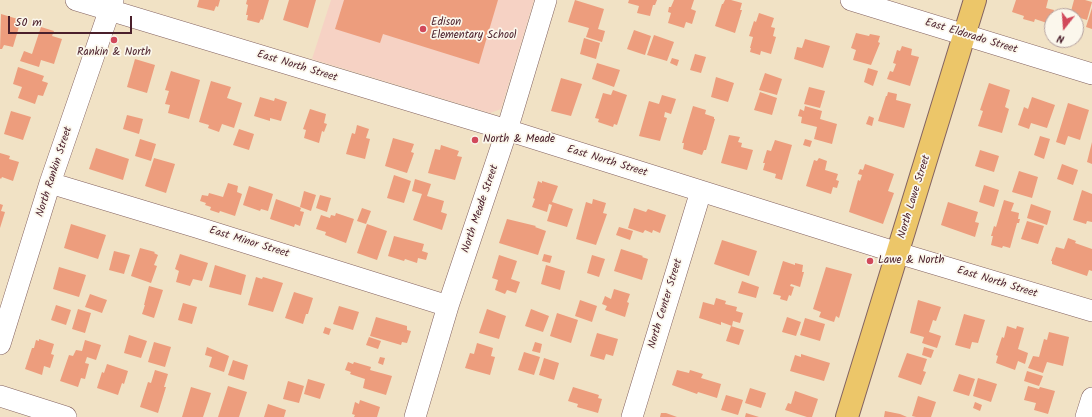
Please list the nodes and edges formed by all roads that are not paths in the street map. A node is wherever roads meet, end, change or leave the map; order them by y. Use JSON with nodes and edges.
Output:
{"nodes":[{"id":1,"x":76,"y":0,"type":"edge"},
{"id":2,"x":546,"y":0,"type":"edge"},
{"id":3,"x":850,"y":0,"type":"edge"},
{"id":4,"x":975,"y":0,"type":"edge"},
{"id":5,"x":111,"y":5,"type":"edge"},
{"id":6,"x":964,"y":35,"type":"junction"},
{"id":7,"x":1092,"y":74,"type":"edge"},
{"id":8,"x":507,"y":130,"type":"junction"},
{"id":9,"x":50,"y":183,"type":"junction"},
{"id":10,"x":701,"y":191,"type":"junction"},
{"id":11,"x":898,"y":253,"type":"junction"},
{"id":12,"x":448,"y":306,"type":"junction"},
{"id":13,"x":1092,"y":311,"type":"edge"},
{"id":14,"x":0,"y":344,"type":"edge"},
{"id":15,"x":0,"y":396,"type":"edge"},
{"id":16,"x":1092,"y":398,"type":"edge"},
{"id":17,"x":66,"y":417,"type":"edge"},
{"id":18,"x":415,"y":417,"type":"edge"},
{"id":19,"x":632,"y":417,"type":"edge"},
{"id":20,"x":847,"y":417,"type":"edge"},
{"id":21,"x":1086,"y":417,"type":"edge"}],
"edges":[{"from":1,"to":5,"type":"street","name":"East North Street"},
{"from":2,"to":8,"type":"street","name":"North Meade Street"},
{"from":3,"to":6,"type":"street","name":"East Eldorado Street"},
{"from":4,"to":6,"type":"main road","name":"North Lawe Street"},
{"from":5,"to":8,"type":"street","name":"East North Street"},
{"from":5,"to":9,"type":"street","name":"North Rankin Street"},
{"from":6,"to":7,"type":"street","name":"East Eldorado Street"},
{"from":6,"to":11,"type":"main road","name":"North Lawe Street"},
{"from":8,"to":10,"type":"street","name":"East North Street"},
{"from":8,"to":12,"type":"street","name":"North Meade Street"},
{"from":9,"to":12,"type":"street","name":"East Minor Street"},
{"from":9,"to":14,"type":"street","name":"North Rankin Street"},
{"from":10,"to":11,"type":"street","name":"East North Street"},
{"from":10,"to":19,"type":"street","name":"North Center Street"},
{"from":11,"to":13,"type":"street","name":"East North Street"},
{"from":11,"to":20,"type":"main road","name":"North Lawe Street"},
{"from":12,"to":18,"type":"street","name":"North Meade Street"},
{"from":15,"to":17,"type":"street"},
{"from":16,"to":21,"type":"street"}]}
